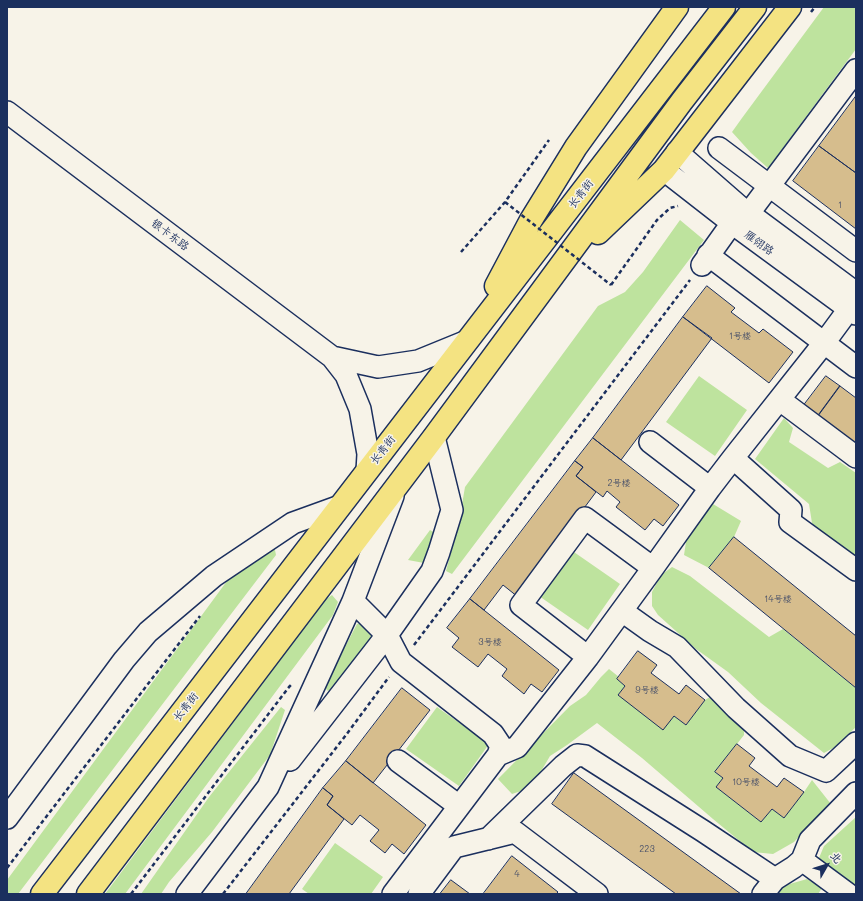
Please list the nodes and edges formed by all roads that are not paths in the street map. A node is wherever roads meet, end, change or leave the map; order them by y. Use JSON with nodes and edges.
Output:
{"nodes":[{"id":1,"x":677,"y":7,"type":"edge"},
{"id":2,"x":724,"y":7,"type":"edge"},
{"id":3,"x":755,"y":7,"type":"edge"},
{"id":4,"x":790,"y":7,"type":"edge"},
{"id":5,"x":856,"y":70,"type":"edge"},
{"id":6,"x":7,"y":112,"type":"edge"},
{"id":7,"x":719,"y":148,"type":"dead end"},
{"id":8,"x":677,"y":152,"type":"junction"},
{"id":9,"x":664,"y":170,"type":"junction"},
{"id":10,"x":769,"y":186,"type":"junction"},
{"id":11,"x":740,"y":218,"type":"junction"},
{"id":12,"x":856,"y":251,"type":"edge"},
{"id":13,"x":552,"y":277,"type":"junction"},
{"id":14,"x":854,"y":306,"type":"edge"},
{"id":15,"x":467,"y":341,"type":"junction"},
{"id":16,"x":824,"y":343,"type":"junction"},
{"id":17,"x":332,"y":357,"type":"junction"},
{"id":18,"x":856,"y":367,"type":"edge"},
{"id":19,"x":780,"y":400,"type":"junction"},
{"id":20,"x":434,"y":437,"type":"junction"},
{"id":21,"x":650,"y":442,"type":"dead end"},
{"id":22,"x":856,"y":457,"type":"edge"},
{"id":23,"x":733,"y":458,"type":"junction"},
{"id":24,"x":367,"y":471,"type":"junction"},
{"id":25,"x":397,"y":486,"type":"junction"},
{"id":26,"x":710,"y":488,"type":"junction"},
{"id":27,"x":340,"y":506,"type":"junction"},
{"id":28,"x":654,"y":568,"type":"junction"},
{"id":29,"x":856,"y":570,"type":"edge"},
{"id":30,"x":353,"y":601,"type":"junction"},
{"id":31,"x":622,"y":610,"type":"junction"},
{"id":32,"x":387,"y":636,"type":"junction"},
{"id":33,"x":588,"y":657,"type":"junction"},
{"id":34,"x":856,"y":743,"type":"edge"},
{"id":35,"x":498,"y":755,"type":"junction"},
{"id":36,"x":398,"y":761,"type":"dead end"},
{"id":37,"x":268,"y":787,"type":"junction"},
{"id":38,"x":856,"y":793,"type":"edge"},
{"id":39,"x":459,"y":806,"type":"junction"},
{"id":40,"x":7,"y":818,"type":"edge"},
{"id":41,"x":488,"y":838,"type":"junction"},
{"id":42,"x":802,"y":860,"type":"junction"},
{"id":43,"x":769,"y":886,"type":"edge"},
{"id":44,"x":42,"y":894,"type":"edge"},
{"id":45,"x":88,"y":894,"type":"edge"},
{"id":46,"x":187,"y":894,"type":"edge"},
{"id":47,"x":393,"y":894,"type":"edge"},
{"id":48,"x":419,"y":894,"type":"edge"},
{"id":49,"x":597,"y":894,"type":"edge"},
{"id":50,"x":848,"y":894,"type":"edge"}],
"edges":[{"from":1,"to":15,"type":"highway"},
{"from":2,"to":15,"type":"highway","name":"长青街"},
{"from":3,"to":13,"type":"highway"},
{"from":4,"to":8,"type":"highway"},
{"from":5,"to":10,"type":"street"},
{"from":6,"to":17,"type":"street","name":"银卡东路"},
{"from":7,"to":10,"type":"street"},
{"from":8,"to":9,"type":"highway"},
{"from":8,"to":11,"type":"street","name":"雁翎路"},
{"from":9,"to":11,"type":"street","name":"雁翎路"},
{"from":9,"to":13,"type":"highway"},
{"from":10,"to":11,"type":"street"},
{"from":10,"to":12,"type":"street"},
{"from":11,"to":14,"type":"street","name":"雁翎路"},
{"from":11,"to":16,"type":"street"},
{"from":13,"to":20,"type":"highway"},
{"from":14,"to":16,"type":"street"},
{"from":15,"to":17,"type":"street"},
{"from":15,"to":24,"type":"highway","name":"长青街"},
{"from":16,"to":18,"type":"street"},
{"from":16,"to":19,"type":"street"},
{"from":17,"to":24,"type":"street"},
{"from":19,"to":22,"type":"street"},
{"from":19,"to":23,"type":"street"},
{"from":20,"to":25,"type":"highway"},
{"from":20,"to":32,"type":"street"},
{"from":21,"to":26,"type":"street"},
{"from":23,"to":26,"type":"street"},
{"from":23,"to":29,"type":"street"},
{"from":24,"to":27,"type":"highway","name":"长青街"},
{"from":25,"to":30,"type":"street"},
{"from":25,"to":45,"type":"highway"},
{"from":26,"to":28,"type":"street"},
{"from":27,"to":40,"type":"street"},
{"from":27,"to":44,"type":"highway","name":"长青街"},
{"from":28,"to":31,"type":"street"},
{"from":28,"to":33,"type":"street"},
{"from":30,"to":32,"type":"street"},
{"from":30,"to":37,"type":"street"},
{"from":31,"to":33,"type":"street"},
{"from":31,"to":34,"type":"street"},
{"from":32,"to":35,"type":"street"},
{"from":32,"to":37,"type":"street"},
{"from":33,"to":35,"type":"street"},
{"from":35,"to":39,"type":"street"},
{"from":36,"to":39,"type":"street"},
{"from":37,"to":46,"type":"street"},
{"from":38,"to":42,"type":"street"},
{"from":39,"to":47,"type":"street"},
{"from":41,"to":43,"type":"street"},
{"from":41,"to":48,"type":"street"},
{"from":41,"to":49,"type":"street"},
{"from":42,"to":43,"type":"street"},
{"from":42,"to":50,"type":"street"}]}
